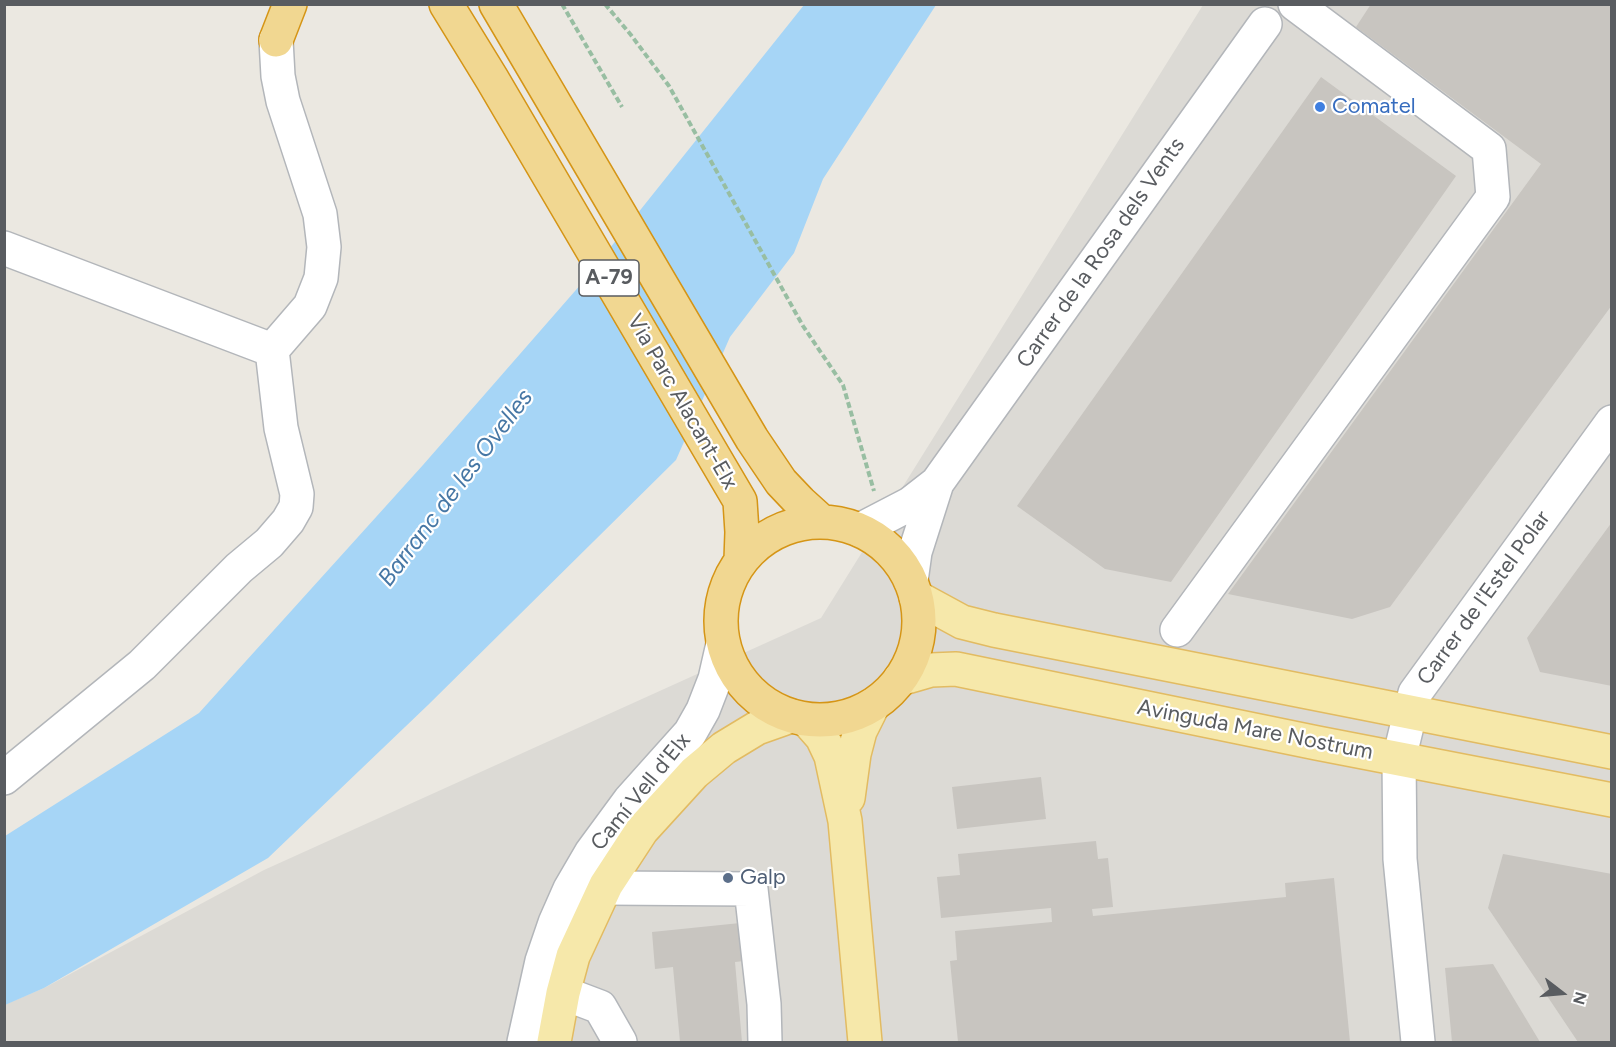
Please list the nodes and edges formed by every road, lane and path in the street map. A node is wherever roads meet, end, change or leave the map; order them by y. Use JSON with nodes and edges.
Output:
{"nodes":[{"id":1,"x":272,"y":4,"type":"edge"},
{"id":2,"x":290,"y":4,"type":"edge"},
{"id":3,"x":446,"y":4,"type":"edge"},
{"id":4,"x":496,"y":4,"type":"edge"},
{"id":5,"x":562,"y":4,"type":"edge"},
{"id":6,"x":605,"y":4,"type":"edge"},
{"id":7,"x":1295,"y":4,"type":"edge"},
{"id":8,"x":1269,"y":11,"type":"edge"},
{"id":9,"x":276,"y":40,"type":"junction"},
{"id":10,"x":622,"y":107,"type":"dead end"},
{"id":11,"x":4,"y":248,"type":"edge"},
{"id":12,"x":272,"y":350,"type":"junction"},
{"id":13,"x":1611,"y":422,"type":"edge"},
{"id":14,"x":937,"y":483,"type":"junction"},
{"id":15,"x":842,"y":525,"type":"junction"},
{"id":16,"x":741,"y":560,"type":"junction"},
{"id":17,"x":914,"y":589,"type":"junction"},
{"id":18,"x":1177,"y":630,"type":"dead end"},
{"id":19,"x":723,"y":644,"type":"junction"},
{"id":20,"x":900,"y":680,"type":"junction"},
{"id":21,"x":873,"y":705,"type":"junction"},
{"id":22,"x":1410,"y":711,"type":"junction"},
{"id":23,"x":799,"y":718,"type":"junction"},
{"id":24,"x":1611,"y":752,"type":"edge"},
{"id":25,"x":1399,"y":759,"type":"junction"},
{"id":26,"x":4,"y":778,"type":"edge"},
{"id":27,"x":1611,"y":800,"type":"edge"},
{"id":28,"x":845,"y":821,"type":"junction"},
{"id":29,"x":604,"y":888,"type":"junction"},
{"id":30,"x":563,"y":993,"type":"junction"},
{"id":31,"x":525,"y":1042,"type":"edge"},
{"id":32,"x":554,"y":1042,"type":"edge"},
{"id":33,"x":620,"y":1042,"type":"edge"},
{"id":34,"x":765,"y":1042,"type":"edge"},
{"id":35,"x":866,"y":1042,"type":"edge"},
{"id":36,"x":1418,"y":1042,"type":"edge"}],
"edges":[{"from":1,"to":9,"type":"highway"},
{"from":2,"to":9,"type":"highway"},
{"from":3,"to":16,"type":"highway","name":"Via Parc Alacant-Elx","number":"A-79"},
{"from":4,"to":15,"type":"highway","name":"Via Parc Alacant-Elx","number":"A-79"},
{"from":5,"to":10,"type":"path"},
{"from":6,"to":15,"type":"path"},
{"from":7,"to":18,"type":"street"},
{"from":8,"to":14,"type":"street","name":"Carrer de la Rosa dels Vents"},
{"from":9,"to":12,"type":"street"},
{"from":11,"to":12,"type":"street"},
{"from":12,"to":26,"type":"street"},
{"from":13,"to":22,"type":"street","name":"Carrer de l'Estel Polar"},
{"from":14,"to":15,"type":"street","name":"Carrer de la Rosa dels Vents"},
{"from":14,"to":17,"type":"street","name":"Carrer de la Rosa dels Vents"},
{"from":15,"to":16,"type":"highway"},
{"from":15,"to":17,"type":"highway"},
{"from":16,"to":19,"type":"highway"},
{"from":17,"to":20,"type":"highway"},
{"from":17,"to":22,"type":"main road"},
{"from":19,"to":23,"type":"highway"},
{"from":19,"to":31,"type":"street","name":"Camí Vell d'Elx"},
{"from":20,"to":21,"type":"highway"},
{"from":20,"to":25,"type":"main road","name":"Avinguda Mare Nostrum"},
{"from":21,"to":23,"type":"highway"},
{"from":21,"to":28,"type":"main road"},
{"from":22,"to":24,"type":"main road"},
{"from":22,"to":25,"type":"street","name":"Carrer de l'Estel Polar"},
{"from":23,"to":28,"type":"main road"},
{"from":23,"to":29,"type":"main road","name":"Camí Vell d'Elx"},
{"from":25,"to":27,"type":"main road","name":"Avinguda Mare Nostrum"},
{"from":25,"to":36,"type":"street","name":"Carrer de l'Estel Polar"},
{"from":28,"to":35,"type":"main road"},
{"from":29,"to":30,"type":"main road","name":"Camí Vell d'Elx"},
{"from":29,"to":34,"type":"street"},
{"from":30,"to":32,"type":"main road","name":"Camí Vell d'Elx"},
{"from":30,"to":33,"type":"street"}]}
